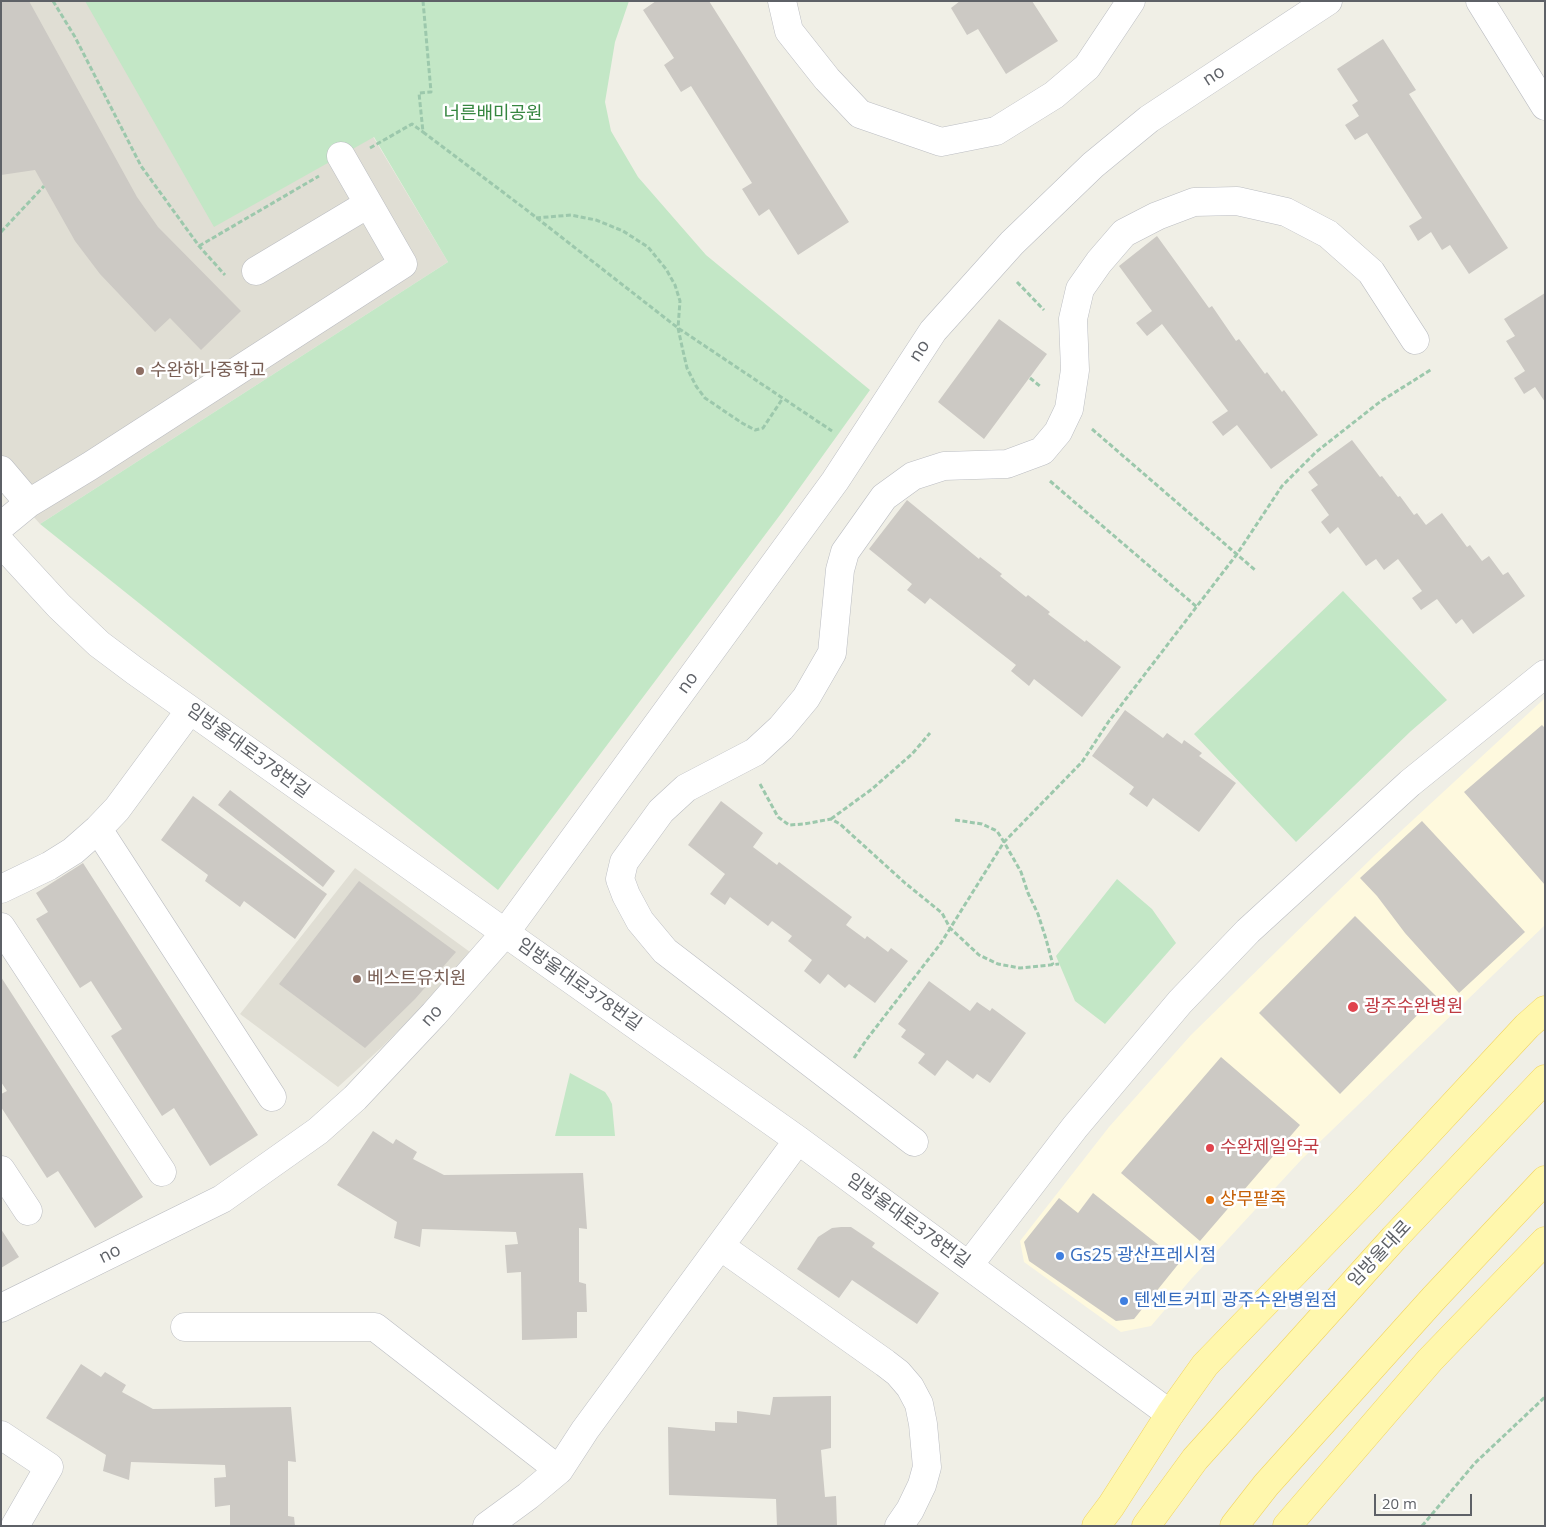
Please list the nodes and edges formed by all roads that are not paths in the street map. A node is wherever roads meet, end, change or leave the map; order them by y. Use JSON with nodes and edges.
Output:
{"nodes":[{"id":1,"x":782,"y":1,"type":"edge"},
{"id":2,"x":1131,"y":1,"type":"edge"},
{"id":3,"x":1328,"y":1,"type":"edge"},
{"id":4,"x":1480,"y":1,"type":"edge"},
{"id":5,"x":1545,"y":106,"type":"edge"},
{"id":6,"x":343,"y":159,"type":"road end"},
{"id":7,"x":368,"y":204,"type":"junction"},
{"id":8,"x":256,"y":271,"type":"road end"},
{"id":9,"x":1415,"y":340,"type":"dead end"},
{"id":10,"x":1,"y":470,"type":"edge"},
{"id":11,"x":29,"y":503,"type":"junction"},
{"id":12,"x":1,"y":526,"type":"edge"},
{"id":13,"x":1,"y":543,"type":"edge"},
{"id":14,"x":1545,"y":674,"type":"edge"},
{"id":15,"x":190,"y":710,"type":"junction"},
{"id":16,"x":98,"y":829,"type":"junction"},
{"id":17,"x":1,"y":889,"type":"edge"},
{"id":18,"x":1,"y":927,"type":"edge"},
{"id":19,"x":505,"y":933,"type":"junction"},
{"id":20,"x":1545,"y":1010,"type":"edge"},
{"id":21,"x":1545,"y":1079,"type":"edge"},
{"id":22,"x":272,"y":1097,"type":"dead end"},
{"id":23,"x":798,"y":1140,"type":"junction"},
{"id":24,"x":914,"y":1142,"type":"dead end"},
{"id":25,"x":1,"y":1170,"type":"edge"},
{"id":26,"x":162,"y":1172,"type":"dead end"},
{"id":27,"x":1545,"y":1180,"type":"edge"},
{"id":28,"x":28,"y":1211,"type":"dead end"},
{"id":29,"x":1545,"y":1241,"type":"edge"},
{"id":30,"x":720,"y":1246,"type":"junction"},
{"id":31,"x":969,"y":1266,"type":"junction"},
{"id":32,"x":1,"y":1308,"type":"edge"},
{"id":33,"x":185,"y":1327,"type":"dead end"},
{"id":34,"x":1170,"y":1414,"type":"junction"},
{"id":35,"x":1,"y":1435,"type":"edge"},
{"id":36,"x":559,"y":1470,"type":"junction"},
{"id":37,"x":15,"y":1526,"type":"edge"},
{"id":38,"x":487,"y":1526,"type":"edge"},
{"id":39,"x":899,"y":1526,"type":"edge"},
{"id":40,"x":1096,"y":1526,"type":"edge"},
{"id":41,"x":1146,"y":1526,"type":"edge"},
{"id":42,"x":1234,"y":1526,"type":"edge"},
{"id":43,"x":1287,"y":1526,"type":"edge"}],
"edges":[{"from":1,"to":2,"type":"street"},
{"from":3,"to":19,"type":"street","name":"no"},
{"from":4,"to":5,"type":"street"},
{"from":6,"to":7,"type":"street"},
{"from":7,"to":8,"type":"street"},
{"from":7,"to":11,"type":"street"},
{"from":9,"to":24,"type":"street"},
{"from":10,"to":11,"type":"street"},
{"from":11,"to":12,"type":"street"},
{"from":13,"to":15,"type":"street","name":"임방울대로378번길"},
{"from":14,"to":31,"type":"street"},
{"from":15,"to":16,"type":"street"},
{"from":15,"to":19,"type":"street","name":"임방울대로378번길"},
{"from":16,"to":17,"type":"street"},
{"from":16,"to":22,"type":"street"},
{"from":18,"to":26,"type":"street"},
{"from":19,"to":23,"type":"street","name":"임방울대로378번길"},
{"from":19,"to":32,"type":"street","name":"no"},
{"from":20,"to":34,"type":"main road"},
{"from":21,"to":41,"type":"main road","name":"임방울대로"},
{"from":23,"to":30,"type":"street"},
{"from":23,"to":31,"type":"street","name":"임방울대로378번길"},
{"from":25,"to":28,"type":"street"},
{"from":27,"to":42,"type":"main road"},
{"from":29,"to":43,"type":"main road"},
{"from":30,"to":36,"type":"street"},
{"from":30,"to":39,"type":"street"},
{"from":31,"to":34,"type":"street","name":"임방울대로378번길"},
{"from":33,"to":36,"type":"street"},
{"from":34,"to":40,"type":"main road"},
{"from":35,"to":37,"type":"street"},
{"from":36,"to":38,"type":"street"}]}
